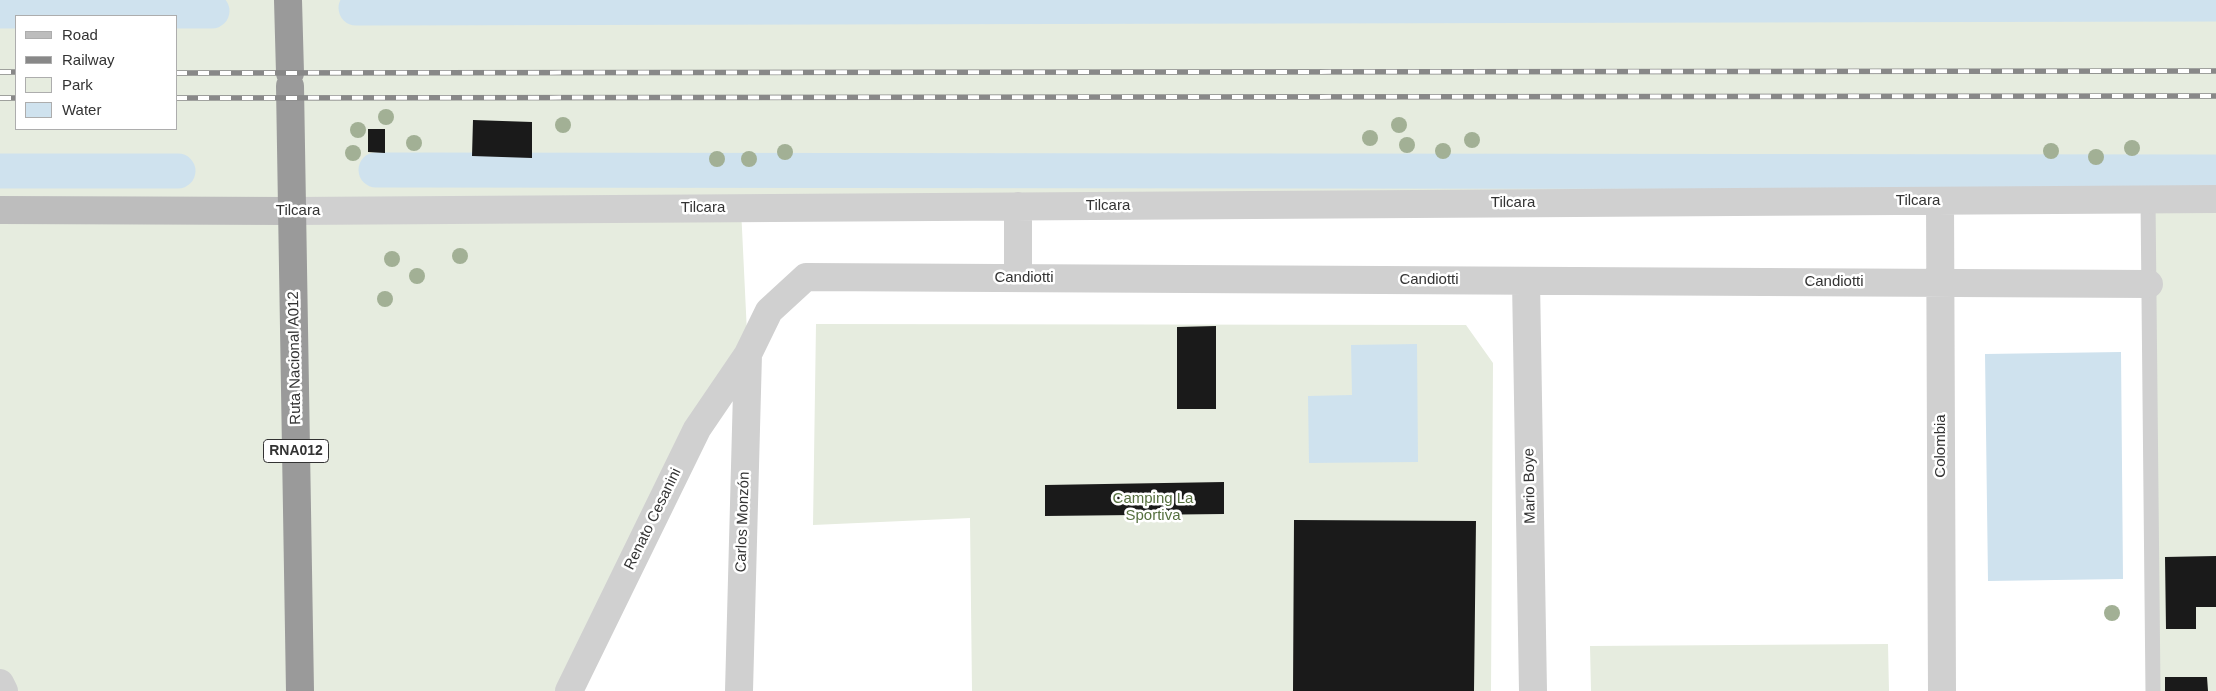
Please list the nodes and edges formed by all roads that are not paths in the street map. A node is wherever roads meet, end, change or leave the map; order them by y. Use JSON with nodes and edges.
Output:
{"nodes":[{"id":1,"x":288,"y":0,"type":"edge"},
{"id":2,"x":2148,"y":199,"type":"junction"},
{"id":3,"x":2216,"y":199,"type":"edge"},
{"id":4,"x":1940,"y":201,"type":"junction"},
{"id":5,"x":1018,"y":206,"type":"junction"},
{"id":6,"x":0,"y":210,"type":"edge"},
{"id":7,"x":292,"y":211,"type":"junction"},
{"id":8,"x":1018,"y":278,"type":"junction"},
{"id":9,"x":1526,"y":280,"type":"junction"},
{"id":10,"x":1940,"y":283,"type":"junction"},
{"id":11,"x":2149,"y":284,"type":"junction"},
{"id":12,"x":748,"y":354,"type":"junction"},
{"id":13,"x":0,"y":683,"type":"edge"},
{"id":14,"x":4,"y":691,"type":"edge"},
{"id":15,"x":300,"y":691,"type":"edge"},
{"id":16,"x":569,"y":691,"type":"edge"},
{"id":17,"x":738,"y":691,"type":"edge"},
{"id":18,"x":1533,"y":691,"type":"edge"},
{"id":19,"x":1942,"y":691,"type":"edge"},
{"id":20,"x":2153,"y":691,"type":"edge"}],
"edges":[{"from":1,"to":7,"type":"highway","name":"Ruta Nacional A012","number":"RNA012"},
{"from":2,"to":3,"type":"street","name":"Tilcara"},
{"from":2,"to":4,"type":"street","name":"Tilcara"},
{"from":2,"to":11,"type":"lane"},
{"from":4,"to":5,"type":"street","name":"Tilcara"},
{"from":4,"to":10,"type":"street","name":"Colombia"},
{"from":5,"to":7,"type":"street","name":"Tilcara"},
{"from":5,"to":8,"type":"street"},
{"from":6,"to":7,"type":"main road","name":"Tilcara"},
{"from":7,"to":15,"type":"highway","name":"Ruta Nacional A012","number":"RNA012"},
{"from":8,"to":9,"type":"street","name":"Candiotti"},
{"from":8,"to":12,"type":"street","name":"Candiotti"},
{"from":9,"to":10,"type":"street","name":"Candiotti"},
{"from":9,"to":18,"type":"street","name":"Mario Boye"},
{"from":10,"to":11,"type":"street","name":"Candiotti"},
{"from":10,"to":19,"type":"street","name":"Colombia"},
{"from":11,"to":20,"type":"lane"},
{"from":12,"to":16,"type":"street","name":"Renato Cesanini"},
{"from":12,"to":17,"type":"street","name":"Carlos Monzón"},
{"from":13,"to":14,"type":"street"}]}
